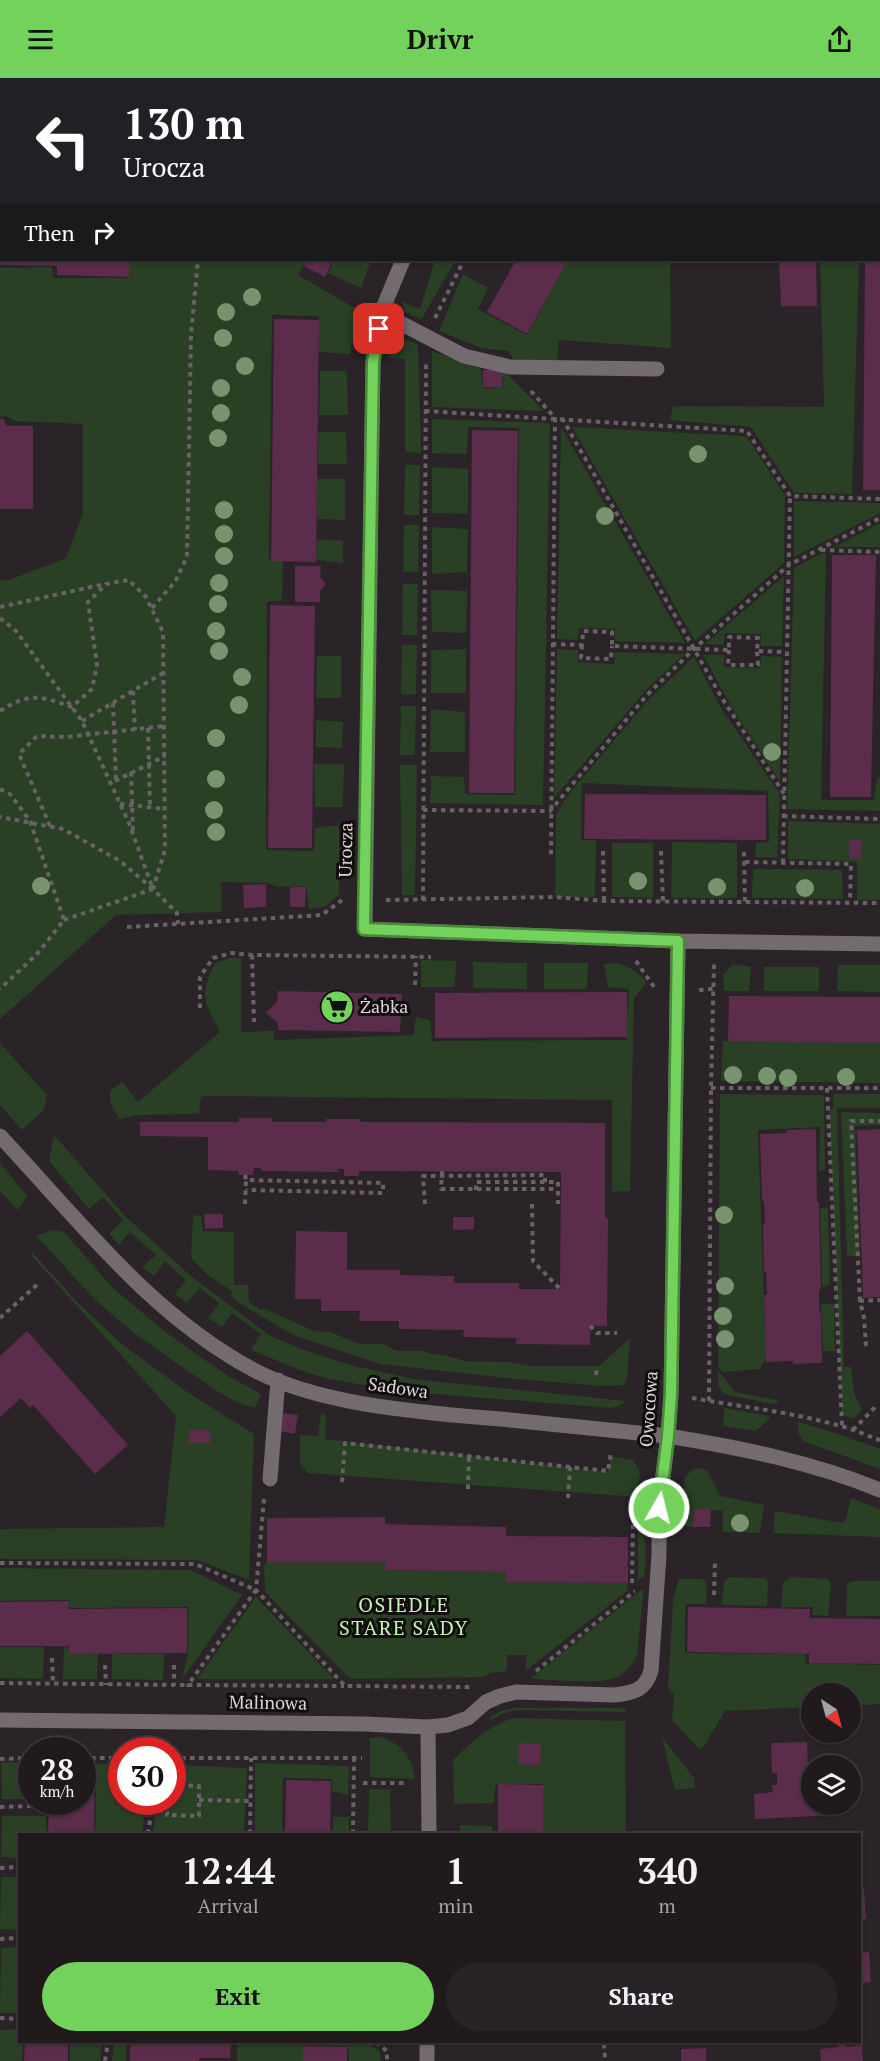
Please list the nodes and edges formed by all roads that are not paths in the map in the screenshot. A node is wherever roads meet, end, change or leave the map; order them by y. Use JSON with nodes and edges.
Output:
{"nodes":[{"id":1,"x":403,"y":261,"type":"edge"},
{"id":2,"x":381,"y":313,"type":"junction"},
{"id":3,"x":657,"y":369,"type":"dead end"},
{"id":4,"x":678,"y":941,"type":"junction"},
{"id":5,"x":880,"y":944,"type":"edge"},
{"id":6,"x":0,"y":1136,"type":"edge"},
{"id":7,"x":278,"y":1380,"type":"junction"},
{"id":8,"x":668,"y":1436,"type":"junction"},
{"id":9,"x":267,"y":1485,"type":"road end"},
{"id":10,"x":880,"y":1490,"type":"edge"},
{"id":11,"x":0,"y":1720,"type":"edge"},
{"id":12,"x":428,"y":1727,"type":"junction"},
{"id":13,"x":429,"y":1833,"type":"edge"},
{"id":14,"x":427,"y":2043,"type":"edge"},
{"id":15,"x":427,"y":2061,"type":"edge"}],
"edges":[{"from":1,"to":2,"type":"street","name":"Urocza"},
{"from":2,"to":3,"type":"street"},
{"from":2,"to":4,"type":"street","name":"Urocza"},
{"from":4,"to":5,"type":"street","name":"Urocza"},
{"from":4,"to":8,"type":"street","name":"Owocowa"},
{"from":6,"to":7,"type":"street","name":"Sadowa"},
{"from":7,"to":8,"type":"street","name":"Sadowa"},
{"from":7,"to":9,"type":"street"},
{"from":8,"to":10,"type":"street","name":"Sadowa"},
{"from":8,"to":12,"type":"street","name":"Owocowa"},
{"from":11,"to":12,"type":"street","name":"Malinowa"},
{"from":12,"to":13,"type":"street"},
{"from":14,"to":15,"type":"street"}]}
